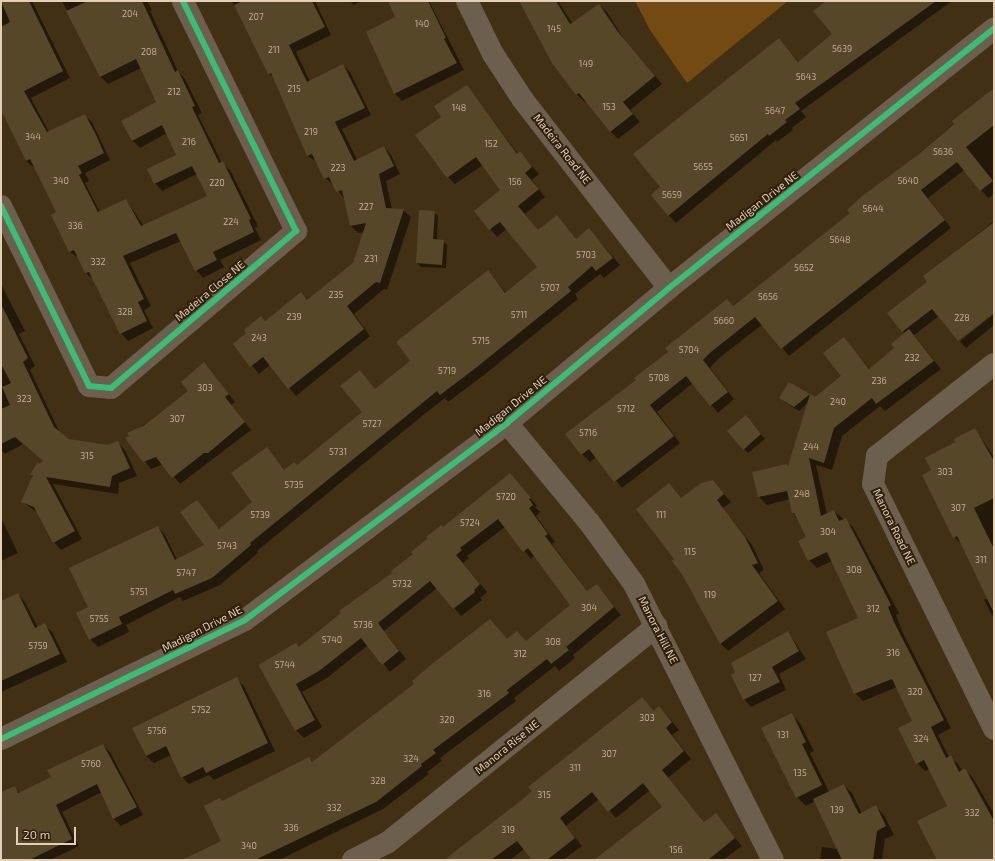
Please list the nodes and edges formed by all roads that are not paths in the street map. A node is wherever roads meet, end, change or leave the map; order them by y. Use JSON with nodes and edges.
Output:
{"nodes":[{"id":1,"x":183,"y":1,"type":"edge"},
{"id":2,"x":468,"y":1,"type":"edge"},
{"id":3,"x":994,"y":29,"type":"edge"},
{"id":4,"x":1,"y":206,"type":"edge"},
{"id":5,"x":669,"y":288,"type":"junction"},
{"id":6,"x":994,"y":364,"type":"edge"},
{"id":7,"x":507,"y":423,"type":"junction"},
{"id":8,"x":657,"y":626,"type":"junction"},
{"id":9,"x":994,"y":729,"type":"edge"},
{"id":10,"x":1,"y":739,"type":"edge"},
{"id":11,"x":353,"y":860,"type":"edge"},
{"id":12,"x":773,"y":860,"type":"edge"}],
"edges":[{"from":1,"to":4,"type":"street","name":"Madeira Close NE"},
{"from":2,"to":5,"type":"street","name":"Madeira Road NE"},
{"from":3,"to":5,"type":"street","name":"Madigan Drive NE"},
{"from":5,"to":7,"type":"street","name":"Madigan Drive NE"},
{"from":6,"to":9,"type":"street","name":"Manora Road NE"},
{"from":7,"to":8,"type":"street","name":"Manora Hill NE"},
{"from":7,"to":10,"type":"street","name":"Madigan Drive NE"},
{"from":8,"to":11,"type":"street","name":"Manora Rise NE"},
{"from":8,"to":12,"type":"street","name":"Manora Hill NE"}]}
